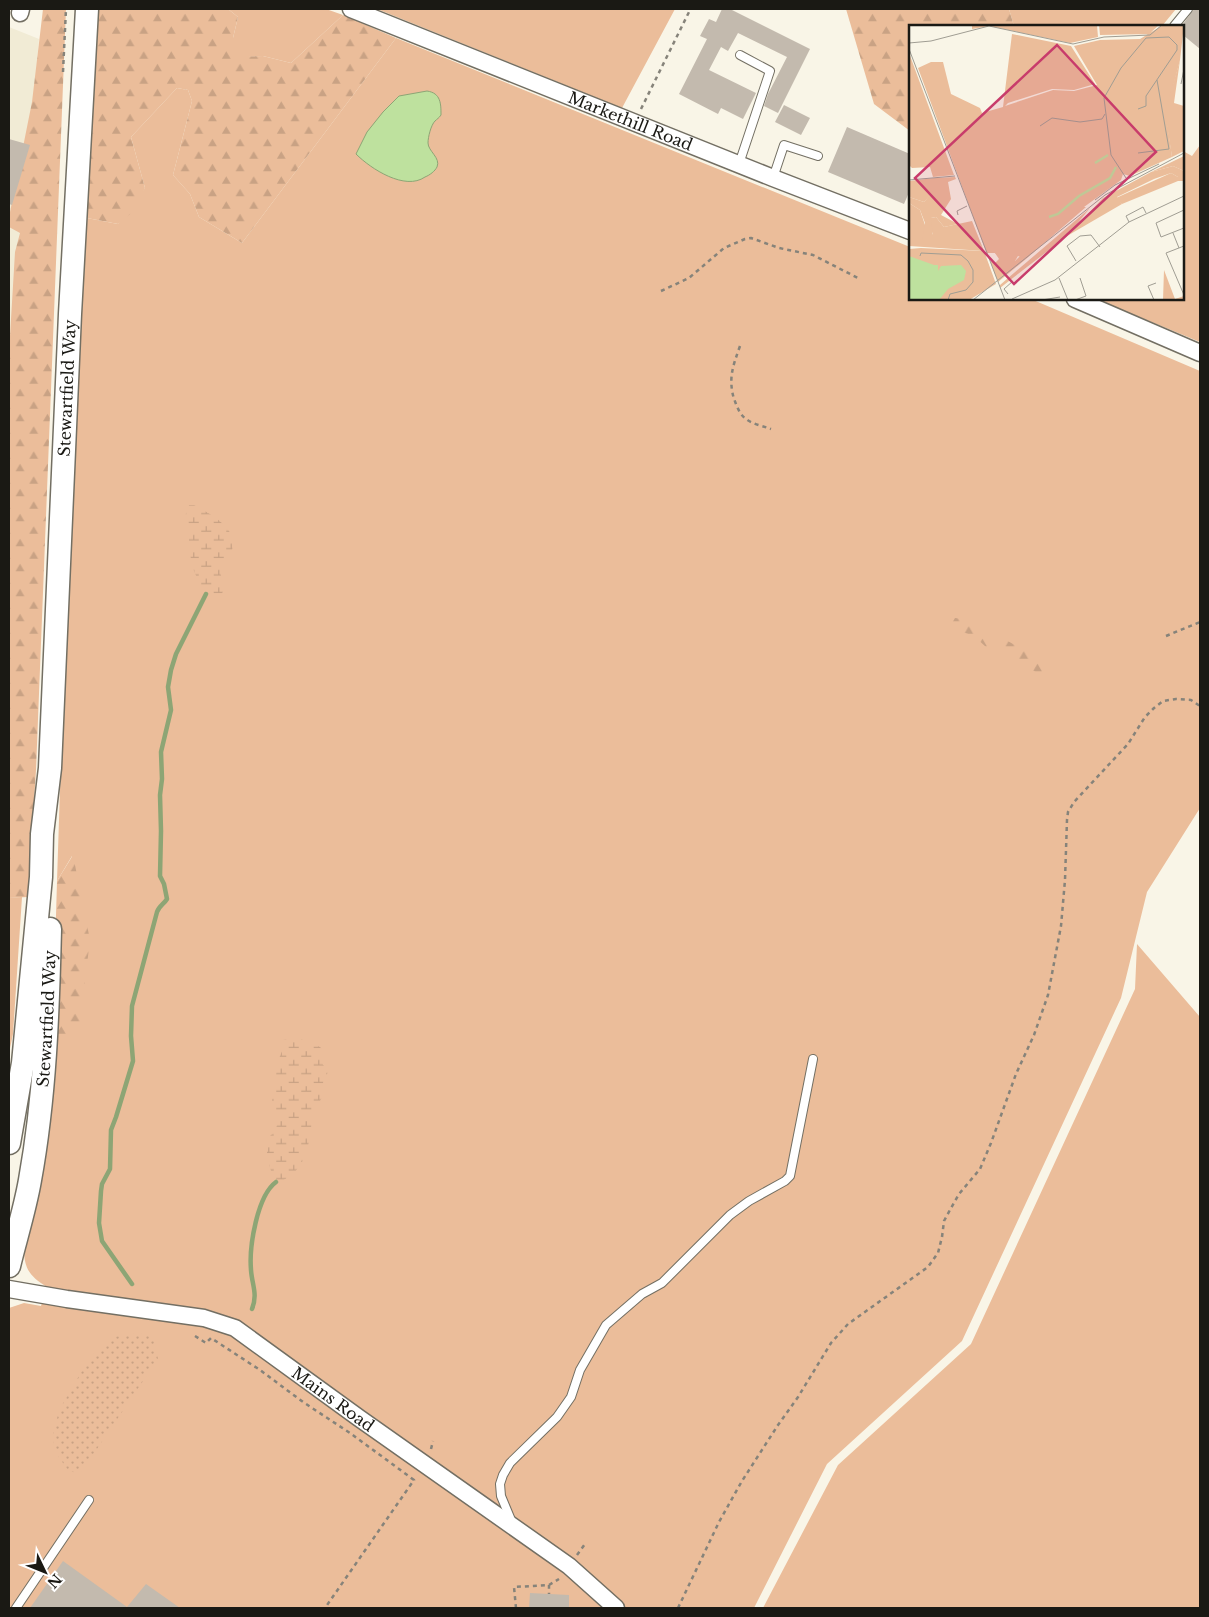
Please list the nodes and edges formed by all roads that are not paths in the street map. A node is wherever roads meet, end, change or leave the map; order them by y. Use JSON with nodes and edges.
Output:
{"nodes":[{"id":1,"x":88,"y":9,"type":"edge"},
{"id":2,"x":351,"y":9,"type":"edge"},
{"id":3,"x":1188,"y":9,"type":"edge"},
{"id":4,"x":1175,"y":25,"type":"edge"},
{"id":5,"x":740,"y":55,"type":"dead end"},
{"id":6,"x":818,"y":156,"type":"dead end"},
{"id":7,"x":739,"y":164,"type":"junction"},
{"id":8,"x":773,"y":178,"type":"junction"},
{"id":9,"x":909,"y":231,"type":"edge"},
{"id":10,"x":1077,"y":300,"type":"edge"},
{"id":11,"x":1200,"y":353,"type":"edge"},
{"id":12,"x":50,"y":768,"type":"junction"},
{"id":13,"x":813,"y":1059,"type":"dead end"},
{"id":14,"x":9,"y":1143,"type":"edge"},
{"id":15,"x":9,"y":1266,"type":"edge"},
{"id":16,"x":9,"y":1289,"type":"edge"},
{"id":17,"x":89,"y":1500,"type":"dead end"},
{"id":18,"x":514,"y":1527,"type":"junction"},
{"id":19,"x":16,"y":1608,"type":"edge"},
{"id":20,"x":616,"y":1608,"type":"edge"}],
"edges":[{"from":1,"to":12,"type":"street","name":"Stewartfield Way"},
{"from":2,"to":7,"type":"street","name":"Markethill Road"},
{"from":3,"to":4,"type":"lane"},
{"from":5,"to":7,"type":"lane"},
{"from":6,"to":8,"type":"lane"},
{"from":7,"to":8,"type":"street","name":"Markethill Road"},
{"from":8,"to":9,"type":"street","name":"Markethill Road"},
{"from":10,"to":11,"type":"street"},
{"from":12,"to":14,"type":"street","name":"Stewartfield Way"},
{"from":12,"to":15,"type":"street","name":"Stewartfield Way"},
{"from":13,"to":18,"type":"lane"},
{"from":16,"to":18,"type":"street","name":"Mains Road"},
{"from":17,"to":19,"type":"lane"},
{"from":18,"to":20,"type":"street","name":"Mains Road"}]}
